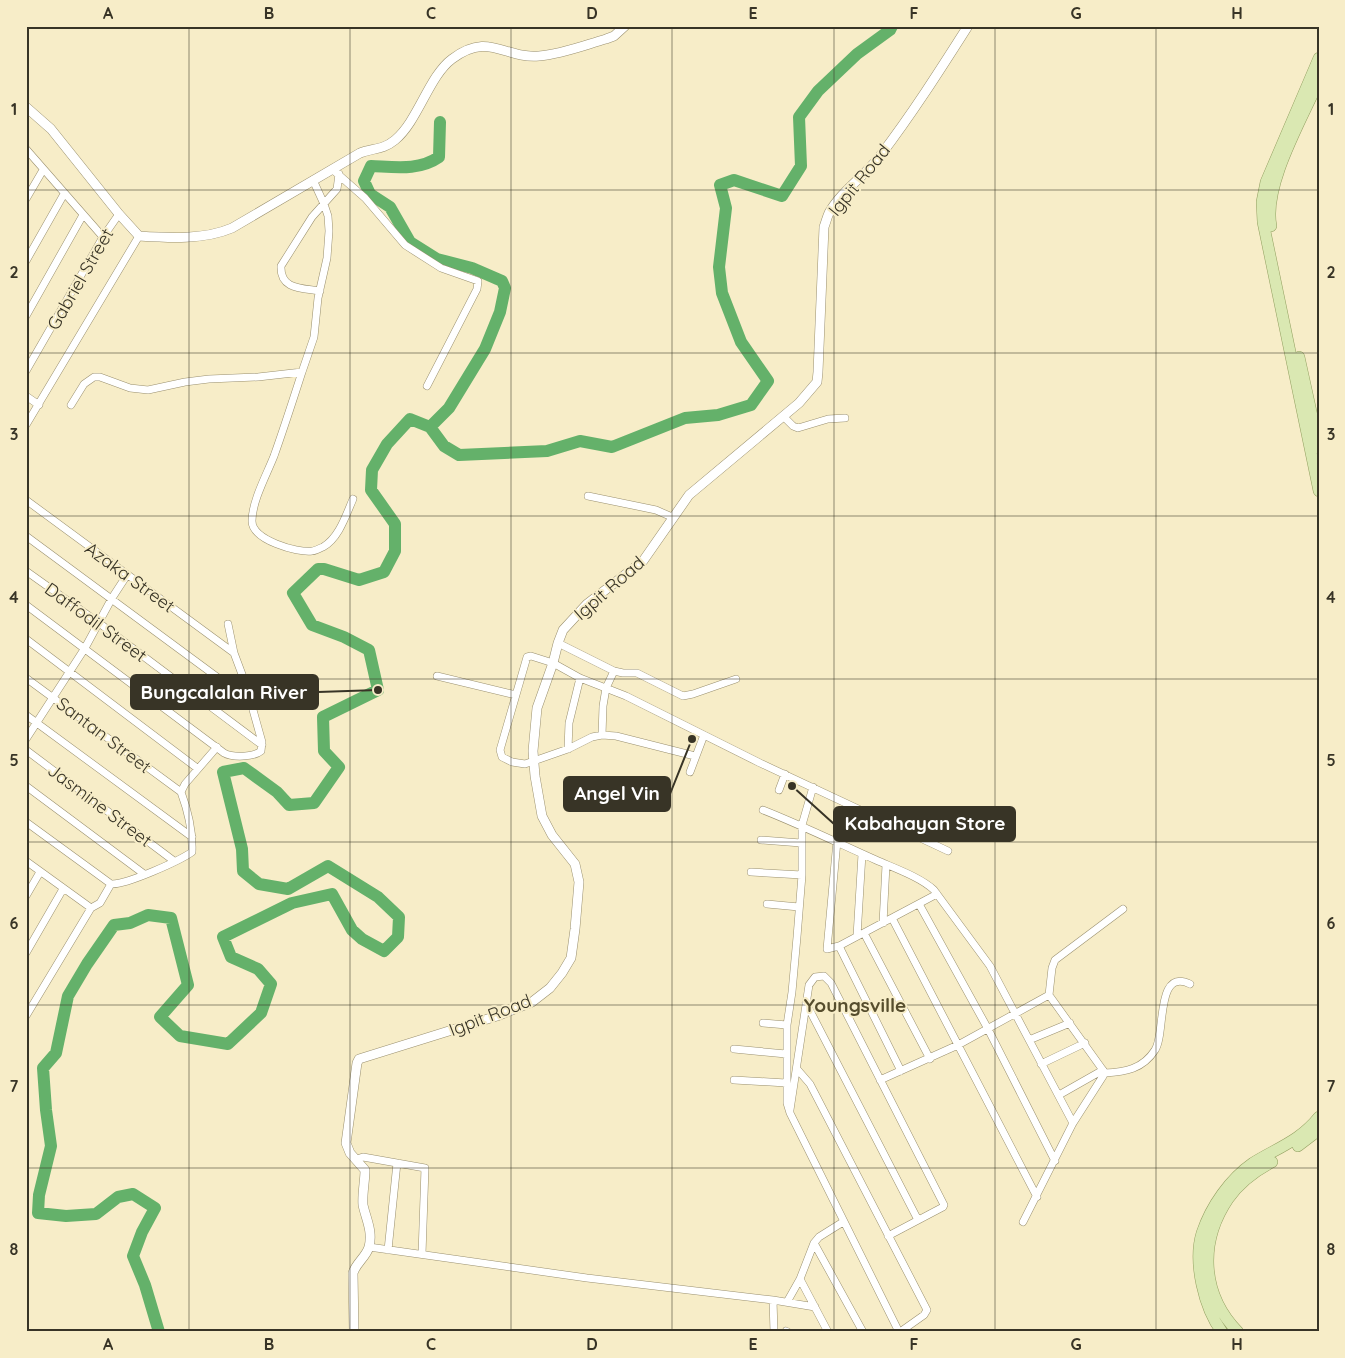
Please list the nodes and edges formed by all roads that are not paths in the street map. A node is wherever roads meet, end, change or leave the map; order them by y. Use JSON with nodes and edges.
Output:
{"nodes":[{"id":1,"x":625,"y":26,"type":"edge"},
{"id":2,"x":968,"y":26,"type":"edge"},
{"id":3,"x":1319,"y":58,"type":"edge"},
{"id":4,"x":1319,"y":80,"type":"edge"},
{"id":5,"x":26,"y":106,"type":"edge"},
{"id":6,"x":26,"y":149,"type":"edge"},
{"id":7,"x":43,"y":170,"type":"junction"},
{"id":8,"x":336,"y":172,"type":"junction"},
{"id":9,"x":313,"y":180,"type":"junction"},
{"id":10,"x":64,"y":194,"type":"junction"},
{"id":11,"x":26,"y":199,"type":"edge"},
{"id":12,"x":324,"y":204,"type":"junction"},
{"id":13,"x":119,"y":214,"type":"junction"},
{"id":14,"x":83,"y":215,"type":"junction"},
{"id":15,"x":139,"y":236,"type":"junction"},
{"id":16,"x":103,"y":237,"type":"junction"},
{"id":17,"x":26,"y":261,"type":"edge"},
{"id":18,"x":320,"y":291,"type":"junction"},
{"id":19,"x":26,"y":316,"type":"edge"},
{"id":20,"x":29,"y":362,"type":"edge"},
{"id":21,"x":26,"y":371,"type":"edge"},
{"id":22,"x":302,"y":372,"type":"junction"},
{"id":23,"x":426,"y":386,"type":"dead end"},
{"id":24,"x":26,"y":396,"type":"edge"},
{"id":25,"x":39,"y":405,"type":"junction"},
{"id":26,"x":71,"y":405,"type":"dead end"},
{"id":27,"x":784,"y":417,"type":"junction"},
{"id":28,"x":845,"y":418,"type":"dead end"},
{"id":29,"x":26,"y":425,"type":"edge"},
{"id":30,"x":1319,"y":448,"type":"edge"},
{"id":31,"x":1319,"y":491,"type":"edge"},
{"id":32,"x":588,"y":496,"type":"dead end"},
{"id":33,"x":353,"y":499,"type":"dead end"},
{"id":34,"x":26,"y":500,"type":"edge"},
{"id":35,"x":672,"y":517,"type":"junction"},
{"id":36,"x":26,"y":536,"type":"edge"},
{"id":37,"x":26,"y":571,"type":"edge"},
{"id":38,"x":127,"y":575,"type":"junction"},
{"id":39,"x":112,"y":598,"type":"junction"},
{"id":40,"x":26,"y":605,"type":"edge"},
{"id":41,"x":99,"y":623,"type":"junction"},
{"id":42,"x":228,"y":624,"type":"dead end"},
{"id":43,"x":26,"y":639,"type":"edge"},
{"id":44,"x":558,"y":643,"type":"junction"},
{"id":45,"x":85,"y":648,"type":"junction"},
{"id":46,"x":234,"y":653,"type":"junction"},
{"id":47,"x":554,"y":663,"type":"junction"},
{"id":48,"x":70,"y":671,"type":"junction"},
{"id":49,"x":614,"y":671,"type":"junction"},
{"id":50,"x":437,"y":676,"type":"dead end"},
{"id":51,"x":26,"y":678,"type":"edge"},
{"id":52,"x":580,"y":678,"type":"junction"},
{"id":53,"x":736,"y":679,"type":"dead end"},
{"id":54,"x":606,"y":688,"type":"junction"},
{"id":55,"x":247,"y":695,"type":"junction"},
{"id":56,"x":516,"y":695,"type":"junction"},
{"id":57,"x":54,"y":698,"type":"junction"},
{"id":58,"x":26,"y":715,"type":"edge"},
{"id":59,"x":37,"y":722,"type":"junction"},
{"id":60,"x":602,"y":735,"type":"junction"},
{"id":61,"x":704,"y":735,"type":"junction"},
{"id":62,"x":26,"y":739,"type":"edge"},
{"id":63,"x":262,"y":745,"type":"junction"},
{"id":64,"x":217,"y":747,"type":"junction"},
{"id":65,"x":568,"y":748,"type":"junction"},
{"id":66,"x":26,"y":750,"type":"edge"},
{"id":67,"x":695,"y":756,"type":"junction"},
{"id":68,"x":534,"y":761,"type":"junction"},
{"id":69,"x":197,"y":768,"type":"junction"},
{"id":70,"x":690,"y":772,"type":"dead end"},
{"id":71,"x":785,"y":774,"type":"junction"},
{"id":72,"x":26,"y":786,"type":"edge"},
{"id":73,"x":813,"y":788,"type":"junction"},
{"id":74,"x":779,"y":790,"type":"dead end"},
{"id":75,"x":181,"y":792,"type":"junction"},
{"id":76,"x":763,"y":810,"type":"dead end"},
{"id":77,"x":26,"y":822,"type":"edge"},
{"id":78,"x":802,"y":825,"type":"junction"},
{"id":79,"x":192,"y":837,"type":"junction"},
{"id":80,"x":761,"y":840,"type":"dead end"},
{"id":81,"x":837,"y":842,"type":"junction"},
{"id":82,"x":801,"y":843,"type":"junction"},
{"id":83,"x":948,"y":852,"type":"dead end"},
{"id":84,"x":862,"y":854,"type":"junction"},
{"id":85,"x":26,"y":861,"type":"edge"},
{"id":86,"x":174,"y":861,"type":"junction"},
{"id":87,"x":886,"y":864,"type":"junction"},
{"id":88,"x":40,"y":872,"type":"junction"},
{"id":89,"x":751,"y":872,"type":"dead end"},
{"id":90,"x":144,"y":874,"type":"junction"},
{"id":91,"x":802,"y":875,"type":"junction"},
{"id":92,"x":110,"y":883,"type":"junction"},
{"id":93,"x":63,"y":889,"type":"junction"},
{"id":94,"x":937,"y":894,"type":"junction"},
{"id":95,"x":26,"y":896,"type":"edge"},
{"id":96,"x":767,"y":904,"type":"dead end"},
{"id":97,"x":919,"y":904,"type":"junction"},
{"id":98,"x":799,"y":907,"type":"junction"},
{"id":99,"x":91,"y":908,"type":"junction"},
{"id":100,"x":1123,"y":909,"type":"dead end"},
{"id":101,"x":892,"y":918,"type":"junction"},
{"id":102,"x":882,"y":923,"type":"junction"},
{"id":103,"x":860,"y":934,"type":"junction"},
{"id":104,"x":839,"y":946,"type":"junction"},
{"id":105,"x":26,"y":953,"type":"edge"},
{"id":106,"x":1190,"y":984,"type":"dead end"},
{"id":107,"x":1049,"y":994,"type":"junction"},
{"id":108,"x":806,"y":1003,"type":"junction"},
{"id":109,"x":1015,"y":1014,"type":"junction"},
{"id":110,"x":26,"y":1016,"type":"edge"},
{"id":111,"x":763,"y":1023,"type":"dead end"},
{"id":112,"x":1070,"y":1023,"type":"junction"},
{"id":113,"x":787,"y":1025,"type":"junction"},
{"id":114,"x":988,"y":1029,"type":"junction"},
{"id":115,"x":1029,"y":1040,"type":"junction"},
{"id":116,"x":1085,"y":1043,"type":"junction"},
{"id":117,"x":958,"y":1046,"type":"junction"},
{"id":118,"x":734,"y":1049,"type":"dead end"},
{"id":119,"x":786,"y":1054,"type":"junction"},
{"id":120,"x":930,"y":1059,"type":"junction"},
{"id":121,"x":1041,"y":1064,"type":"junction"},
{"id":122,"x":796,"y":1069,"type":"junction"},
{"id":123,"x":901,"y":1071,"type":"junction"},
{"id":124,"x":1104,"y":1072,"type":"junction"},
{"id":125,"x":734,"y":1080,"type":"dead end"},
{"id":126,"x":880,"y":1080,"type":"junction"},
{"id":127,"x":786,"y":1082,"type":"junction"},
{"id":128,"x":1058,"y":1095,"type":"junction"},
{"id":129,"x":790,"y":1113,"type":"junction"},
{"id":130,"x":1319,"y":1118,"type":"edge"},
{"id":131,"x":1073,"y":1123,"type":"junction"},
{"id":132,"x":1319,"y":1130,"type":"edge"},
{"id":133,"x":357,"y":1159,"type":"junction"},
{"id":134,"x":1055,"y":1161,"type":"junction"},
{"id":135,"x":397,"y":1164,"type":"junction"},
{"id":136,"x":1037,"y":1198,"type":"junction"},
{"id":137,"x":918,"y":1220,"type":"junction"},
{"id":138,"x":843,"y":1222,"type":"junction"},
{"id":139,"x":1023,"y":1222,"type":"dead end"},
{"id":140,"x":888,"y":1236,"type":"junction"},
{"id":141,"x":814,"y":1243,"type":"junction"},
{"id":142,"x":369,"y":1247,"type":"junction"},
{"id":143,"x":388,"y":1250,"type":"junction"},
{"id":144,"x":422,"y":1254,"type":"junction"},
{"id":145,"x":800,"y":1279,"type":"junction"},
{"id":146,"x":773,"y":1300,"type":"junction"},
{"id":147,"x":787,"y":1302,"type":"junction"},
{"id":148,"x":815,"y":1307,"type":"junction"},
{"id":149,"x":354,"y":1332,"type":"edge"},
{"id":150,"x":774,"y":1332,"type":"edge"},
{"id":151,"x":828,"y":1332,"type":"edge"},
{"id":152,"x":863,"y":1332,"type":"edge"},
{"id":153,"x":900,"y":1332,"type":"edge"},
{"id":154,"x":1222,"y":1332,"type":"edge"},
{"id":155,"x":1238,"y":1332,"type":"edge"}],
"edges":[{"from":1,"to":8,"type":"street"},
{"from":2,"to":27,"type":"street","name":"Igpit Road"},
{"from":3,"to":31,"type":"main road"},
{"from":4,"to":30,"type":"main road"},
{"from":5,"to":13,"type":"street"},
{"from":6,"to":7,"type":"street"},
{"from":7,"to":10,"type":"street"},
{"from":7,"to":11,"type":"street"},
{"from":8,"to":9,"type":"street"},
{"from":8,"to":12,"type":"street"},
{"from":8,"to":23,"type":"street"},
{"from":9,"to":12,"type":"street"},
{"from":9,"to":15,"type":"street"},
{"from":10,"to":14,"type":"street"},
{"from":10,"to":17,"type":"street"},
{"from":12,"to":18,"type":"street"},
{"from":12,"to":18,"type":"street"},
{"from":13,"to":15,"type":"street"},
{"from":13,"to":16,"type":"street","name":"Gabriel Street"},
{"from":14,"to":16,"type":"street"},
{"from":14,"to":19,"type":"street"},
{"from":15,"to":25,"type":"street"},
{"from":16,"to":20,"type":"street","name":"Gabriel Street"},
{"from":18,"to":22,"type":"street"},
{"from":20,"to":21,"type":"street","name":"Gabriel Street"},
{"from":22,"to":26,"type":"street"},
{"from":22,"to":33,"type":"street"},
{"from":24,"to":25,"type":"street"},
{"from":25,"to":29,"type":"street"},
{"from":27,"to":28,"type":"street"},
{"from":27,"to":35,"type":"street","name":"Igpit Road"},
{"from":32,"to":35,"type":"street"},
{"from":34,"to":38,"type":"street","name":"Azaka Street"},
{"from":35,"to":44,"type":"street","name":"Igpit Road"},
{"from":36,"to":39,"type":"street"},
{"from":37,"to":41,"type":"street","name":"Daffodil Street"},
{"from":38,"to":39,"type":"street"},
{"from":38,"to":46,"type":"street","name":"Azaka Street"},
{"from":39,"to":41,"type":"street"},
{"from":39,"to":55,"type":"street"},
{"from":40,"to":45,"type":"street"},
{"from":41,"to":45,"type":"street"},
{"from":41,"to":63,"type":"street","name":"Daffodil Street"},
{"from":42,"to":46,"type":"street"},
{"from":43,"to":48,"type":"street"},
{"from":44,"to":47,"type":"street","name":"Igpit Road"},
{"from":44,"to":49,"type":"street"},
{"from":45,"to":48,"type":"street"},
{"from":45,"to":64,"type":"street"},
{"from":46,"to":55,"type":"street"},
{"from":47,"to":52,"type":"street"},
{"from":47,"to":56,"type":"street"},
{"from":47,"to":68,"type":"street","name":"Igpit Road"},
{"from":48,"to":57,"type":"street"},
{"from":48,"to":69,"type":"street"},
{"from":49,"to":53,"type":"street"},
{"from":49,"to":54,"type":"street"},
{"from":50,"to":56,"type":"street"},
{"from":51,"to":57,"type":"street","name":"Santan Street"},
{"from":52,"to":54,"type":"street"},
{"from":52,"to":65,"type":"street"},
{"from":54,"to":60,"type":"street"},
{"from":54,"to":61,"type":"street"},
{"from":55,"to":63,"type":"street"},
{"from":56,"to":68,"type":"street"},
{"from":57,"to":59,"type":"street"},
{"from":57,"to":75,"type":"street","name":"Santan Street"},
{"from":58,"to":59,"type":"street"},
{"from":59,"to":62,"type":"street"},
{"from":59,"to":79,"type":"street"},
{"from":60,"to":65,"type":"street"},
{"from":60,"to":67,"type":"street"},
{"from":61,"to":67,"type":"street"},
{"from":61,"to":71,"type":"street"},
{"from":63,"to":64,"type":"street"},
{"from":64,"to":69,"type":"street"},
{"from":65,"to":68,"type":"street"},
{"from":66,"to":86,"type":"street","name":"Jasmine Street"},
{"from":67,"to":70,"type":"street"},
{"from":68,"to":133,"type":"street","name":"Igpit Road"},
{"from":69,"to":75,"type":"street"},
{"from":71,"to":73,"type":"street"},
{"from":71,"to":74,"type":"street"},
{"from":72,"to":90,"type":"street"},
{"from":73,"to":78,"type":"street"},
{"from":73,"to":83,"type":"street"},
{"from":75,"to":79,"type":"street"},
{"from":76,"to":78,"type":"street"},
{"from":77,"to":92,"type":"street"},
{"from":78,"to":81,"type":"street"},
{"from":78,"to":82,"type":"street"},
{"from":79,"to":86,"type":"street"},
{"from":80,"to":82,"type":"street"},
{"from":81,"to":84,"type":"street"},
{"from":81,"to":104,"type":"street"},
{"from":82,"to":91,"type":"street"},
{"from":84,"to":87,"type":"street"},
{"from":84,"to":103,"type":"street"},
{"from":85,"to":88,"type":"street"},
{"from":86,"to":90,"type":"street"},
{"from":87,"to":94,"type":"street"},
{"from":87,"to":102,"type":"street"},
{"from":88,"to":93,"type":"street"},
{"from":88,"to":95,"type":"street"},
{"from":89,"to":91,"type":"street"},
{"from":90,"to":92,"type":"street"},
{"from":91,"to":98,"type":"street"},
{"from":92,"to":99,"type":"street"},
{"from":93,"to":99,"type":"street"},
{"from":93,"to":105,"type":"street"},
{"from":94,"to":97,"type":"street"},
{"from":94,"to":109,"type":"street"},
{"from":96,"to":98,"type":"street"},
{"from":97,"to":101,"type":"street"},
{"from":97,"to":114,"type":"street"},
{"from":98,"to":113,"type":"street"},
{"from":99,"to":110,"type":"street"},
{"from":100,"to":107,"type":"street"},
{"from":101,"to":102,"type":"street"},
{"from":101,"to":117,"type":"street"},
{"from":102,"to":103,"type":"street"},
{"from":103,"to":104,"type":"street"},
{"from":103,"to":120,"type":"street"},
{"from":104,"to":123,"type":"street"},
{"from":106,"to":124,"type":"street"},
{"from":107,"to":109,"type":"street"},
{"from":107,"to":112,"type":"street"},
{"from":108,"to":122,"type":"street"},
{"from":108,"to":126,"type":"street"},
{"from":108,"to":137,"type":"street"},
{"from":109,"to":114,"type":"street"},
{"from":109,"to":115,"type":"street"},
{"from":111,"to":113,"type":"street"},
{"from":112,"to":115,"type":"street"},
{"from":112,"to":116,"type":"street"},
{"from":113,"to":119,"type":"street"},
{"from":114,"to":117,"type":"street"},
{"from":114,"to":134,"type":"street"},
{"from":115,"to":121,"type":"street"},
{"from":116,"to":121,"type":"street"},
{"from":116,"to":124,"type":"street"},
{"from":117,"to":120,"type":"street"},
{"from":117,"to":136,"type":"street"},
{"from":118,"to":119,"type":"street"},
{"from":119,"to":127,"type":"street"},
{"from":120,"to":123,"type":"street"},
{"from":121,"to":128,"type":"street"},
{"from":122,"to":129,"type":"street"},
{"from":122,"to":140,"type":"street"},
{"from":123,"to":126,"type":"street"},
{"from":124,"to":128,"type":"street"},
{"from":124,"to":131,"type":"street"},
{"from":125,"to":127,"type":"street"},
{"from":126,"to":137,"type":"street"},
{"from":127,"to":129,"type":"street"},
{"from":128,"to":131,"type":"street"},
{"from":129,"to":138,"type":"street"},
{"from":130,"to":154,"type":"main road"},
{"from":131,"to":134,"type":"street"},
{"from":132,"to":155,"type":"main road"},
{"from":133,"to":135,"type":"street"},
{"from":133,"to":142,"type":"street"},
{"from":134,"to":136,"type":"street"},
{"from":135,"to":143,"type":"street"},
{"from":135,"to":144,"type":"street"},
{"from":136,"to":139,"type":"street"},
{"from":137,"to":140,"type":"street"},
{"from":138,"to":141,"type":"street"},
{"from":138,"to":153,"type":"street"},
{"from":140,"to":153,"type":"street"},
{"from":141,"to":145,"type":"street"},
{"from":141,"to":152,"type":"street"},
{"from":142,"to":143,"type":"street"},
{"from":142,"to":149,"type":"street"},
{"from":143,"to":144,"type":"street"},
{"from":144,"to":146,"type":"street"},
{"from":145,"to":147,"type":"street"},
{"from":145,"to":148,"type":"street"},
{"from":146,"to":147,"type":"street"},
{"from":146,"to":150,"type":"street"},
{"from":147,"to":148,"type":"street"},
{"from":148,"to":151,"type":"street"}]}
